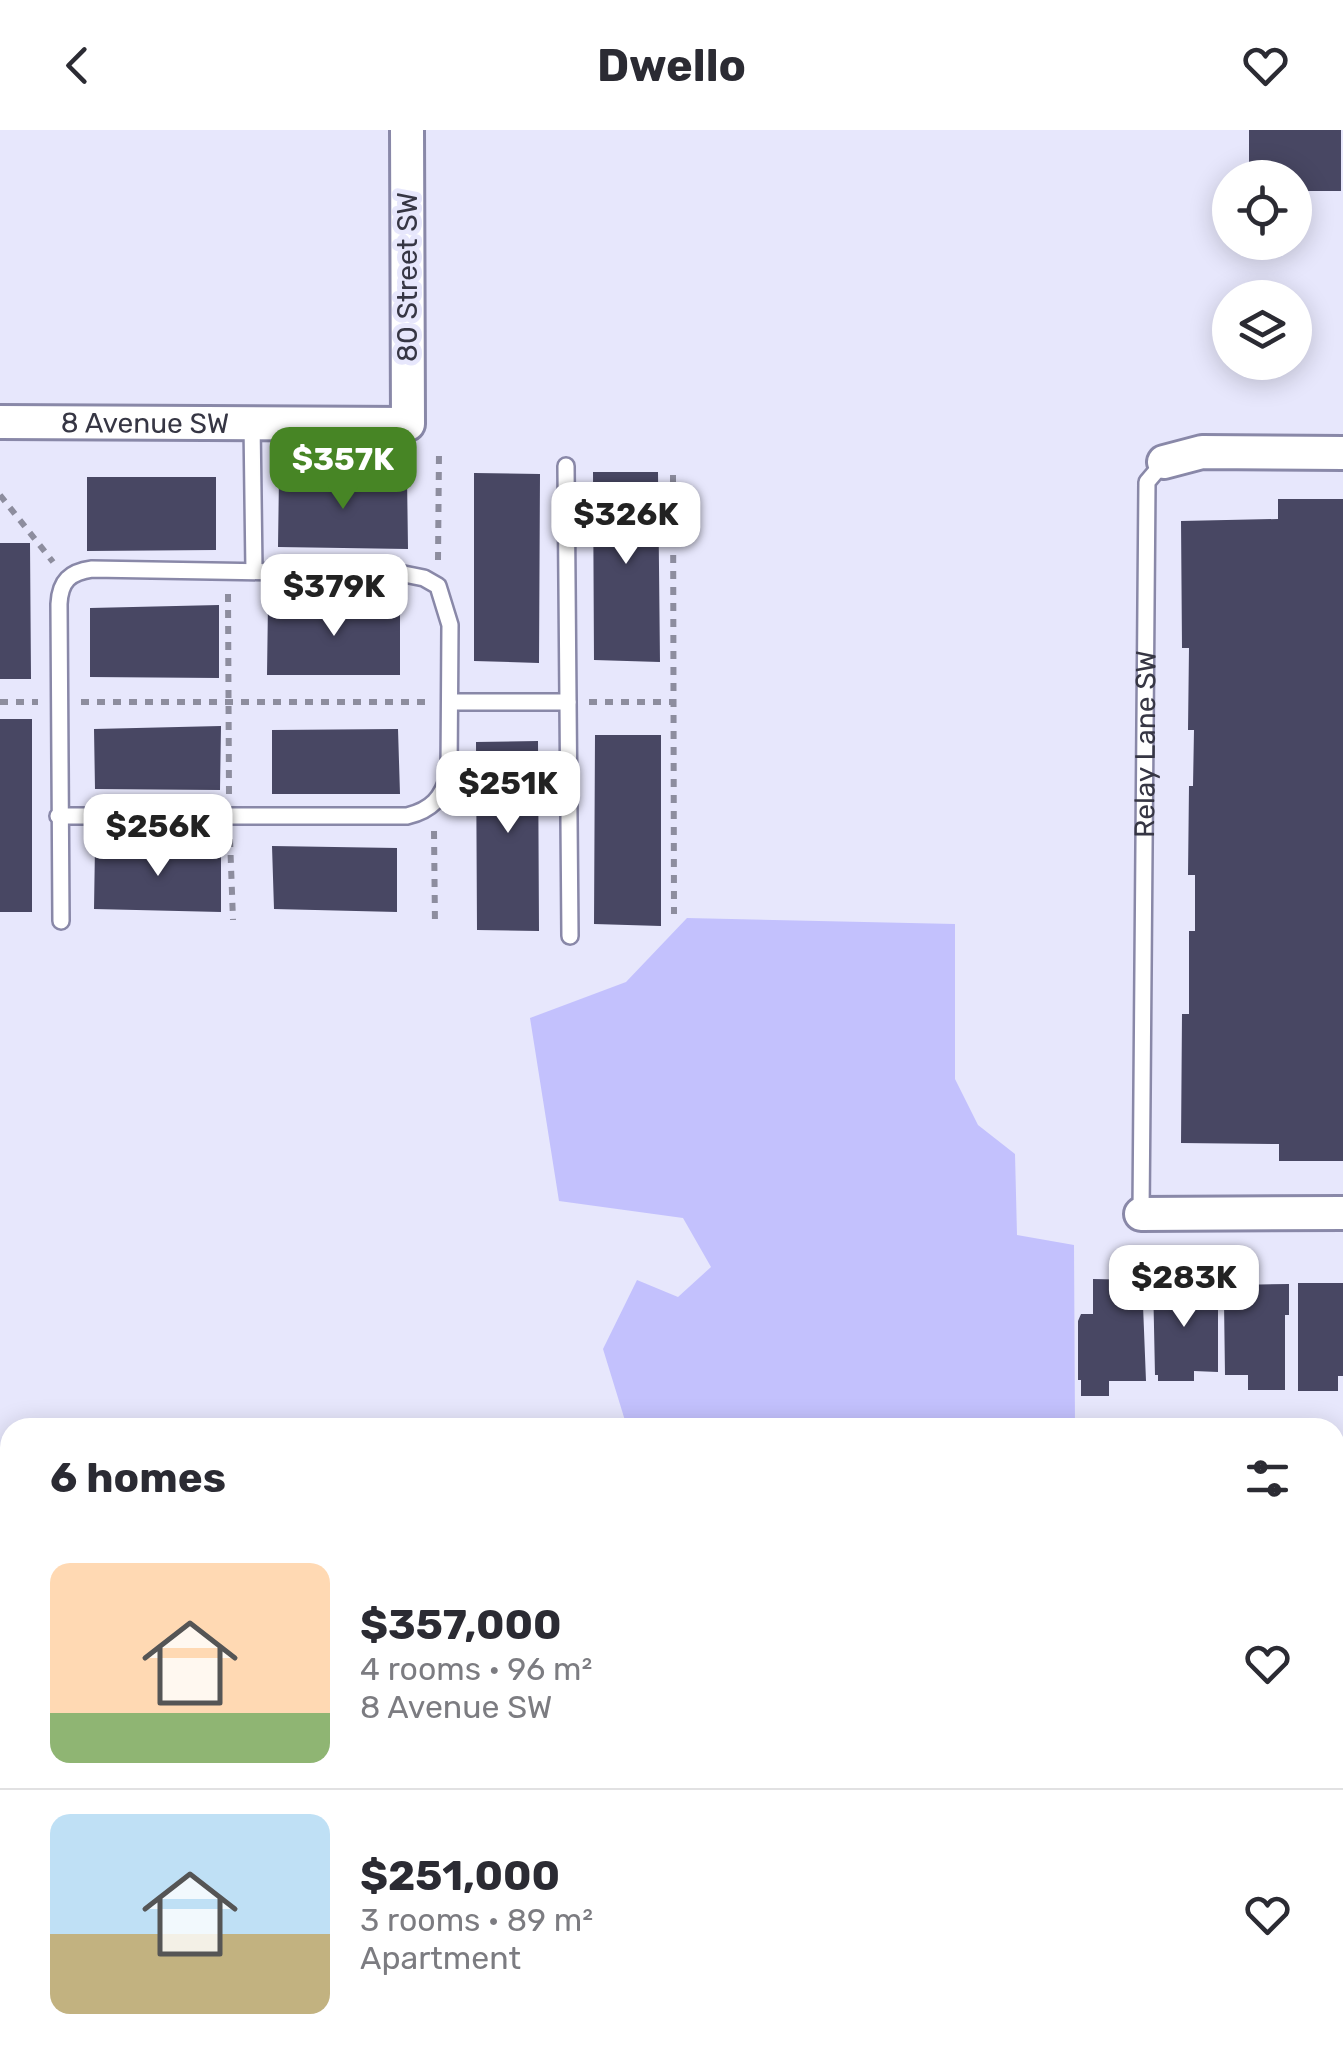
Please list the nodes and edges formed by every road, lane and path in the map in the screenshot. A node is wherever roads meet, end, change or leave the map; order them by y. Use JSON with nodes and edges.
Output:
{"nodes":[{"id":1,"x":407,"y":130,"type":"edge"},
{"id":2,"x":0,"y":422,"type":"edge"},
{"id":3,"x":252,"y":422,"type":"junction"},
{"id":4,"x":408,"y":424,"type":"joint"},
{"id":5,"x":439,"y":452,"type":"dead end"},
{"id":6,"x":1343,"y":453,"type":"edge"},
{"id":7,"x":1164,"y":462,"type":"joint"},
{"id":8,"x":566,"y":466,"type":"dead end"},
{"id":9,"x":672,"y":475,"type":"dead end"},
{"id":10,"x":0,"y":495,"type":"edge"},
{"id":11,"x":228,"y":570,"type":"junction"},
{"id":12,"x":254,"y":571,"type":"junction"},
{"id":13,"x":66,"y":579,"type":"junction"},
{"id":14,"x":438,"y":586,"type":"junction"},
{"id":15,"x":0,"y":702,"type":"edge"},
{"id":16,"x":58,"y":702,"type":"junction"},
{"id":17,"x":229,"y":702,"type":"junction"},
{"id":18,"x":450,"y":702,"type":"junction"},
{"id":19,"x":568,"y":702,"type":"junction"},
{"id":20,"x":672,"y":702,"type":"junction"},
{"id":21,"x":434,"y":805,"type":"junction"},
{"id":22,"x":58,"y":816,"type":"junction"},
{"id":23,"x":229,"y":816,"type":"junction"},
{"id":24,"x":674,"y":914,"type":"dead end"},
{"id":25,"x":233,"y":920,"type":"dead end"},
{"id":26,"x":61,"y":921,"type":"dead end"},
{"id":27,"x":435,"y":925,"type":"dead end"},
{"id":28,"x":570,"y":936,"type":"dead end"},
{"id":29,"x":1343,"y":1212,"type":"edge"},
{"id":30,"x":1140,"y":1214,"type":"joint"}],
"edges":[{"from":1,"to":4,"type":"street","name":"80 Street SW"},
{"from":2,"to":3,"type":"street","name":"8 Avenue SW"},
{"from":3,"to":4,"type":"street","name":"8 Avenue SW"},
{"from":3,"to":12,"type":"lane"},
{"from":5,"to":14,"type":"path"},
{"from":6,"to":7,"type":"street","name":"Relay Lane SW"},
{"from":7,"to":30,"type":"lane","name":"Relay Lane SW"},
{"from":8,"to":19,"type":"lane"},
{"from":9,"to":20,"type":"path"},
{"from":10,"to":13,"type":"path"},
{"from":11,"to":12,"type":"lane"},
{"from":11,"to":13,"type":"lane"},
{"from":11,"to":17,"type":"path"},
{"from":12,"to":14,"type":"lane"},
{"from":13,"to":16,"type":"lane"},
{"from":14,"to":18,"type":"lane"},
{"from":15,"to":16,"type":"path"},
{"from":16,"to":17,"type":"path"},
{"from":16,"to":22,"type":"lane"},
{"from":17,"to":18,"type":"path"},
{"from":17,"to":23,"type":"path"},
{"from":18,"to":19,"type":"lane"},
{"from":18,"to":21,"type":"lane"},
{"from":19,"to":20,"type":"path"},
{"from":19,"to":28,"type":"lane"},
{"from":20,"to":24,"type":"path"},
{"from":21,"to":23,"type":"lane"},
{"from":21,"to":27,"type":"path"},
{"from":22,"to":23,"type":"lane"},
{"from":22,"to":26,"type":"lane"},
{"from":23,"to":25,"type":"path"},
{"from":29,"to":30,"type":"street"}]}
